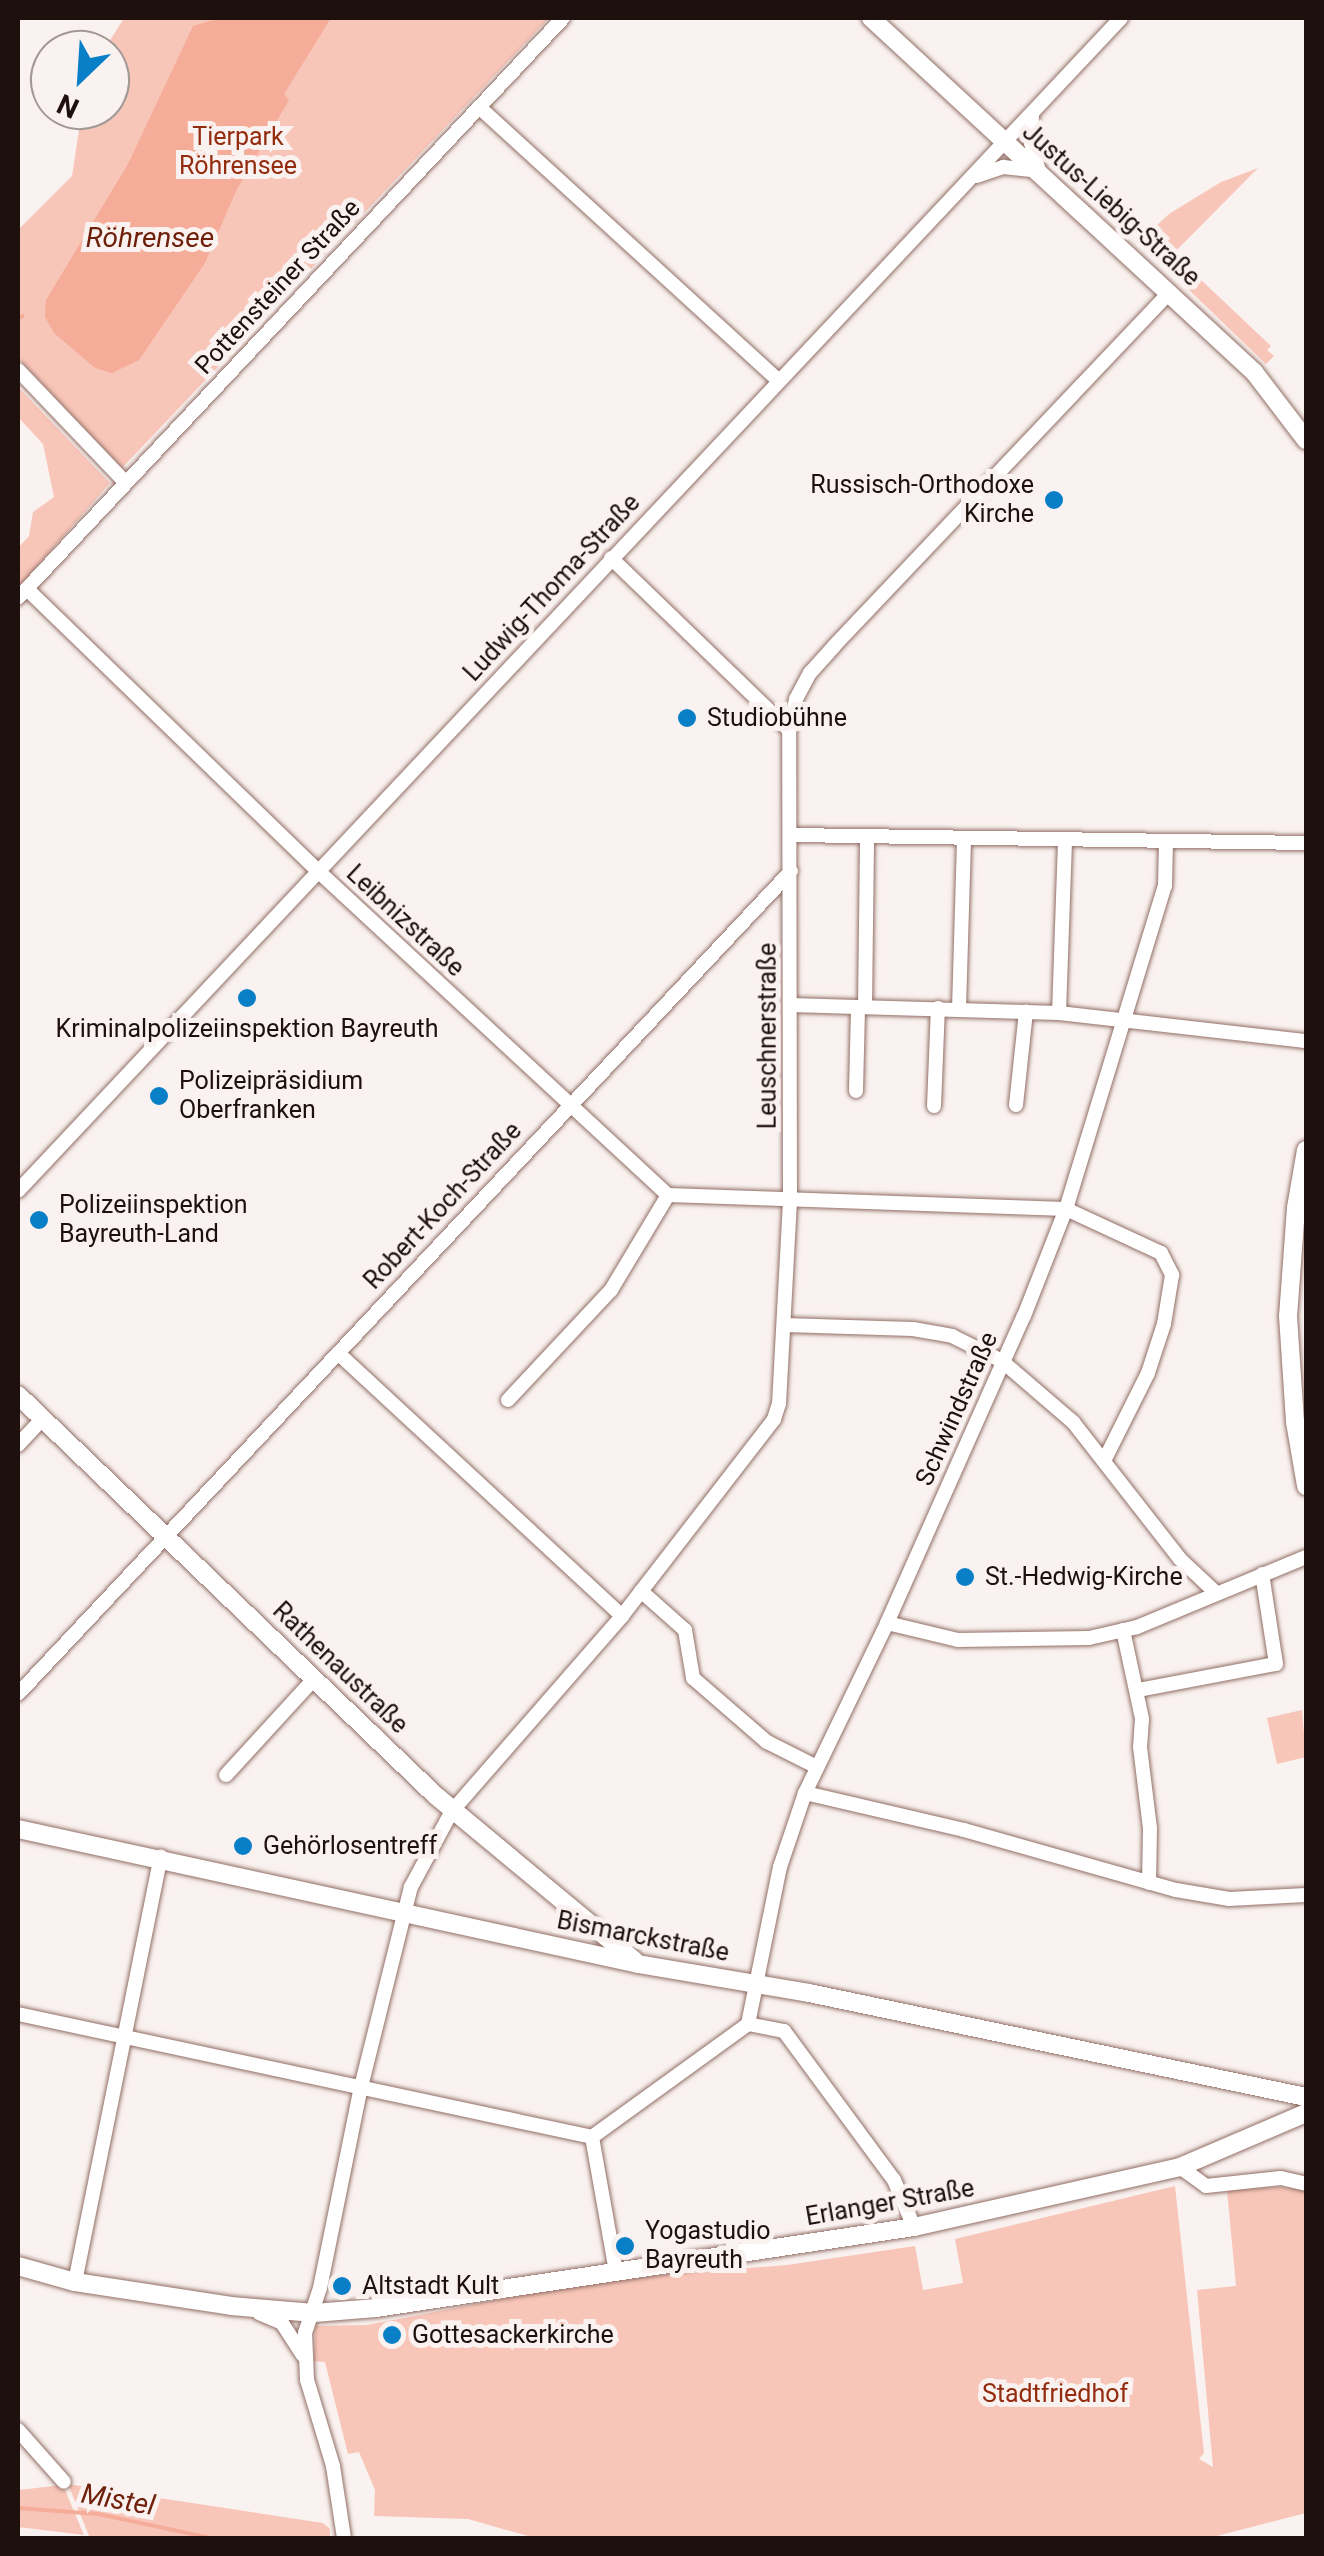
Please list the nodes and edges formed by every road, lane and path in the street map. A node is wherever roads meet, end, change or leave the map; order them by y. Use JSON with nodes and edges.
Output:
{"nodes":[{"id":1,"x":563,"y":18,"type":"edge"},
{"id":2,"x":871,"y":18,"type":"edge"},
{"id":3,"x":1118,"y":20,"type":"edge"},
{"id":4,"x":480,"y":107,"type":"junction"},
{"id":5,"x":1032,"y":115,"type":"junction"},
{"id":6,"x":1006,"y":143,"type":"junction"},
{"id":7,"x":1039,"y":171,"type":"junction"},
{"id":8,"x":968,"y":182,"type":"junction"},
{"id":9,"x":1170,"y":292,"type":"junction"},
{"id":10,"x":18,"y":370,"type":"edge"},
{"id":11,"x":777,"y":379,"type":"junction"},
{"id":12,"x":1306,"y":440,"type":"edge"},
{"id":13,"x":126,"y":482,"type":"junction"},
{"id":14,"x":611,"y":558,"type":"junction"},
{"id":15,"x":23,"y":594,"type":"edge"},
{"id":16,"x":789,"y":730,"type":"junction"},
{"id":17,"x":792,"y":835,"type":"junction"},
{"id":18,"x":867,"y":836,"type":"junction"},
{"id":19,"x":964,"y":838,"type":"junction"},
{"id":20,"x":1065,"y":839,"type":"junction"},
{"id":21,"x":1166,"y":840,"type":"junction"},
{"id":22,"x":1306,"y":843,"type":"edge"},
{"id":23,"x":317,"y":870,"type":"junction"},
{"id":24,"x":791,"y":871,"type":"junction"},
{"id":25,"x":790,"y":907,"type":"junction"},
{"id":26,"x":756,"y":909,"type":"junction"},
{"id":27,"x":790,"y":1005,"type":"junction"},
{"id":28,"x":861,"y":1007,"type":"junction"},
{"id":29,"x":938,"y":1008,"type":"junction"},
{"id":30,"x":958,"y":1009,"type":"junction"},
{"id":31,"x":1026,"y":1012,"type":"junction"},
{"id":32,"x":1059,"y":1014,"type":"junction"},
{"id":33,"x":1124,"y":1020,"type":"junction"},
{"id":34,"x":1306,"y":1041,"type":"edge"},
{"id":35,"x":856,"y":1091,"type":"dead end"},
{"id":36,"x":568,"y":1102,"type":"junction"},
{"id":37,"x":1016,"y":1105,"type":"dead end"},
{"id":38,"x":934,"y":1106,"type":"dead end"},
{"id":39,"x":1306,"y":1150,"type":"edge"},
{"id":40,"x":18,"y":1191,"type":"edge"},
{"id":41,"x":668,"y":1194,"type":"junction"},
{"id":42,"x":790,"y":1198,"type":"junction"},
{"id":43,"x":1066,"y":1208,"type":"junction"},
{"id":44,"x":784,"y":1325,"type":"junction"},
{"id":45,"x":338,"y":1353,"type":"junction"},
{"id":46,"x":1002,"y":1361,"type":"junction"},
{"id":47,"x":18,"y":1395,"type":"edge"},
{"id":48,"x":508,"y":1400,"type":"dead end"},
{"id":49,"x":42,"y":1419,"type":"junction"},
{"id":50,"x":18,"y":1445,"type":"edge"},
{"id":51,"x":1106,"y":1459,"type":"junction"},
{"id":52,"x":1306,"y":1483,"type":"edge"},
{"id":53,"x":166,"y":1536,"type":"junction"},
{"id":54,"x":1306,"y":1557,"type":"edge"},
{"id":55,"x":1262,"y":1574,"type":"junction"},
{"id":56,"x":641,"y":1592,"type":"junction"},
{"id":57,"x":1215,"y":1592,"type":"junction"},
{"id":58,"x":622,"y":1616,"type":"junction"},
{"id":59,"x":887,"y":1623,"type":"junction"},
{"id":60,"x":1122,"y":1630,"type":"junction"},
{"id":61,"x":315,"y":1678,"type":"junction"},
{"id":62,"x":1138,"y":1690,"type":"junction"},
{"id":63,"x":18,"y":1694,"type":"edge"},
{"id":64,"x":817,"y":1767,"type":"junction"},
{"id":65,"x":226,"y":1774,"type":"dead end"},
{"id":66,"x":805,"y":1793,"type":"junction"},
{"id":67,"x":452,"y":1811,"type":"junction"},
{"id":68,"x":18,"y":1828,"type":"edge"},
{"id":69,"x":161,"y":1858,"type":"junction"},
{"id":70,"x":1148,"y":1883,"type":"junction"},
{"id":71,"x":1306,"y":1895,"type":"edge"},
{"id":72,"x":569,"y":1908,"type":"junction"},
{"id":73,"x":401,"y":1912,"type":"junction"},
{"id":74,"x":551,"y":1946,"type":"junction"},
{"id":75,"x":631,"y":1958,"type":"junction"},
{"id":76,"x":754,"y":1983,"type":"junction"},
{"id":77,"x":18,"y":2014,"type":"edge"},
{"id":78,"x":748,"y":2024,"type":"junction"},
{"id":79,"x":125,"y":2037,"type":"junction"},
{"id":80,"x":361,"y":2086,"type":"junction"},
{"id":81,"x":1261,"y":2088,"type":"junction"},
{"id":82,"x":1306,"y":2097,"type":"edge"},
{"id":83,"x":1306,"y":2113,"type":"edge"},
{"id":84,"x":1267,"y":2127,"type":"junction"},
{"id":85,"x":592,"y":2137,"type":"junction"},
{"id":86,"x":1180,"y":2167,"type":"junction"},
{"id":87,"x":1306,"y":2184,"type":"edge"},
{"id":88,"x":914,"y":2227,"type":"junction"},
{"id":89,"x":18,"y":2266,"type":"edge"},
{"id":90,"x":616,"y":2272,"type":"junction"},
{"id":91,"x":75,"y":2282,"type":"junction"},
{"id":92,"x":232,"y":2306,"type":"junction"},
{"id":93,"x":314,"y":2312,"type":"junction"},
{"id":94,"x":303,"y":2356,"type":"junction"},
{"id":95,"x":18,"y":2430,"type":"edge"},
{"id":96,"x":64,"y":2482,"type":"dead end"},
{"id":97,"x":343,"y":2532,"type":"edge"}],
"edges":[{"from":1,"to":4,"type":"street","name":"Pottensteiner Straße"},
{"from":2,"to":6,"type":"main road","name":"Justus-Liebig-Straße"},
{"from":3,"to":5,"type":"street","name":"Ludwig-Thoma-Straße"},
{"from":4,"to":11,"type":"street"},
{"from":4,"to":13,"type":"street","name":"Pottensteiner Straße"},
{"from":5,"to":6,"type":"street","name":"Ludwig-Thoma-Straße"},
{"from":5,"to":7,"type":"street"},
{"from":6,"to":7,"type":"main road","name":"Justus-Liebig-Straße"},
{"from":6,"to":8,"type":"street","name":"Ludwig-Thoma-Straße"},
{"from":7,"to":8,"type":"street"},
{"from":7,"to":9,"type":"main road","name":"Justus-Liebig-Straße"},
{"from":8,"to":11,"type":"street","name":"Ludwig-Thoma-Straße"},
{"from":9,"to":12,"type":"main road","name":"Justus-Liebig-Straße"},
{"from":9,"to":16,"type":"street","name":"Leuschnerstraße"},
{"from":10,"to":13,"type":"street"},
{"from":11,"to":14,"type":"street","name":"Ludwig-Thoma-Straße"},
{"from":13,"to":15,"type":"street","name":"Pottensteiner Straße"},
{"from":14,"to":16,"type":"street"},
{"from":14,"to":23,"type":"street","name":"Ludwig-Thoma-Straße"},
{"from":15,"to":23,"type":"street","name":"Leibnizstraße"},
{"from":16,"to":17,"type":"street","name":"Leuschnerstraße"},
{"from":17,"to":18,"type":"street"},
{"from":17,"to":24,"type":"street","name":"Leuschnerstraße"},
{"from":18,"to":19,"type":"street"},
{"from":18,"to":28,"type":"street"},
{"from":19,"to":20,"type":"street"},
{"from":19,"to":30,"type":"street"},
{"from":20,"to":21,"type":"street"},
{"from":20,"to":32,"type":"street"},
{"from":21,"to":22,"type":"street"},
{"from":21,"to":33,"type":"street","name":"Schwindstraße"},
{"from":23,"to":36,"type":"street","name":"Leibnizstraße"},
{"from":23,"to":40,"type":"street","name":"Ludwig-Thoma-Straße"},
{"from":24,"to":25,"type":"street","name":"Leuschnerstraße"},
{"from":24,"to":26,"type":"street","name":"Robert-Koch-Straße"},
{"from":25,"to":26,"type":"street"},
{"from":25,"to":27,"type":"street","name":"Leuschnerstraße"},
{"from":26,"to":36,"type":"street","name":"Robert-Koch-Straße"},
{"from":27,"to":28,"type":"street"},
{"from":27,"to":42,"type":"street","name":"Leuschnerstraße"},
{"from":28,"to":29,"type":"street"},
{"from":28,"to":35,"type":"street"},
{"from":29,"to":30,"type":"street"},
{"from":29,"to":38,"type":"street"},
{"from":30,"to":31,"type":"street"},
{"from":31,"to":32,"type":"street"},
{"from":31,"to":37,"type":"street"},
{"from":32,"to":33,"type":"street"},
{"from":33,"to":34,"type":"street"},
{"from":33,"to":43,"type":"street","name":"Schwindstraße"},
{"from":36,"to":41,"type":"street","name":"Leibnizstraße"},
{"from":36,"to":45,"type":"street","name":"Robert-Koch-Straße"},
{"from":39,"to":52,"type":"main road"},
{"from":41,"to":42,"type":"street"},
{"from":41,"to":48,"type":"street"},
{"from":42,"to":43,"type":"street"},
{"from":42,"to":44,"type":"street","name":"Leuschnerstraße"},
{"from":43,"to":46,"type":"street","name":"Schwindstraße"},
{"from":43,"to":51,"type":"street"},
{"from":44,"to":46,"type":"street"},
{"from":44,"to":56,"type":"street","name":"Leuschnerstraße"},
{"from":45,"to":53,"type":"street","name":"Robert-Koch-Straße"},
{"from":45,"to":58,"type":"street"},
{"from":46,"to":51,"type":"street"},
{"from":46,"to":59,"type":"street","name":"Schwindstraße"},
{"from":47,"to":49,"type":"main road","name":"Rathenaustraße"},
{"from":49,"to":50,"type":"street"},
{"from":49,"to":53,"type":"main road","name":"Rathenaustraße"},
{"from":51,"to":57,"type":"street"},
{"from":53,"to":61,"type":"main road","name":"Rathenaustraße"},
{"from":53,"to":63,"type":"street","name":"Robert-Koch-Straße"},
{"from":54,"to":55,"type":"street"},
{"from":55,"to":57,"type":"street"},
{"from":55,"to":62,"type":"street"},
{"from":56,"to":58,"type":"street","name":"Leuschnerstraße"},
{"from":56,"to":64,"type":"street"},
{"from":57,"to":60,"type":"street"},
{"from":58,"to":67,"type":"street","name":"Leuschnerstraße"},
{"from":59,"to":60,"type":"street"},
{"from":59,"to":64,"type":"street","name":"Schwindstraße"},
{"from":60,"to":62,"type":"street"},
{"from":61,"to":65,"type":"street"},
{"from":61,"to":67,"type":"main road","name":"Rathenaustraße"},
{"from":62,"to":70,"type":"street"},
{"from":64,"to":66,"type":"street","name":"Schwindstraße"},
{"from":66,"to":70,"type":"street"},
{"from":66,"to":76,"type":"street","name":"Schwindstraße"},
{"from":67,"to":72,"type":"main road","name":"Rathenaustraße"},
{"from":67,"to":73,"type":"street","name":"Leuschnerstraße"},
{"from":68,"to":69,"type":"main road","name":"Bismarckstraße"},
{"from":69,"to":73,"type":"main road","name":"Bismarckstraße"},
{"from":69,"to":79,"type":"street"},
{"from":70,"to":71,"type":"street"},
{"from":72,"to":74,"type":"main road"},
{"from":72,"to":75,"type":"main road","name":"Rathenaustraße"},
{"from":73,"to":74,"type":"main road","name":"Bismarckstraße"},
{"from":73,"to":80,"type":"street","name":"Leuschnerstraße"},
{"from":74,"to":75,"type":"main road","name":"Bismarckstraße"},
{"from":75,"to":76,"type":"main road","name":"Bismarckstraße"},
{"from":76,"to":78,"type":"street","name":"Schwindstraße"},
{"from":76,"to":81,"type":"main road","name":"Bismarckstraße"},
{"from":77,"to":79,"type":"street"},
{"from":78,"to":85,"type":"street"},
{"from":78,"to":88,"type":"street"},
{"from":79,"to":80,"type":"street"},
{"from":79,"to":91,"type":"street"},
{"from":80,"to":85,"type":"street"},
{"from":80,"to":93,"type":"street","name":"Leuschnerstraße"},
{"from":81,"to":82,"type":"main road","name":"Bismarckstraße"},
{"from":81,"to":84,"type":"main road"},
{"from":83,"to":84,"type":"main road","name":"Erlanger Straße"},
{"from":84,"to":86,"type":"main road","name":"Erlanger Straße"},
{"from":85,"to":90,"type":"street"},
{"from":86,"to":87,"type":"street"},
{"from":86,"to":88,"type":"main road","name":"Erlanger Straße"},
{"from":88,"to":90,"type":"main road","name":"Erlanger Straße"},
{"from":89,"to":91,"type":"main road","name":"Erlanger Straße"},
{"from":90,"to":93,"type":"main road","name":"Erlanger Straße"},
{"from":91,"to":92,"type":"main road","name":"Erlanger Straße"},
{"from":92,"to":93,"type":"main road","name":"Erlanger Straße"},
{"from":92,"to":94,"type":"street","name":"Erlanger Straße"},
{"from":93,"to":94,"type":"street","name":"Leuschnerstraße"},
{"from":94,"to":97,"type":"street"},
{"from":95,"to":96,"type":"street"}]}
